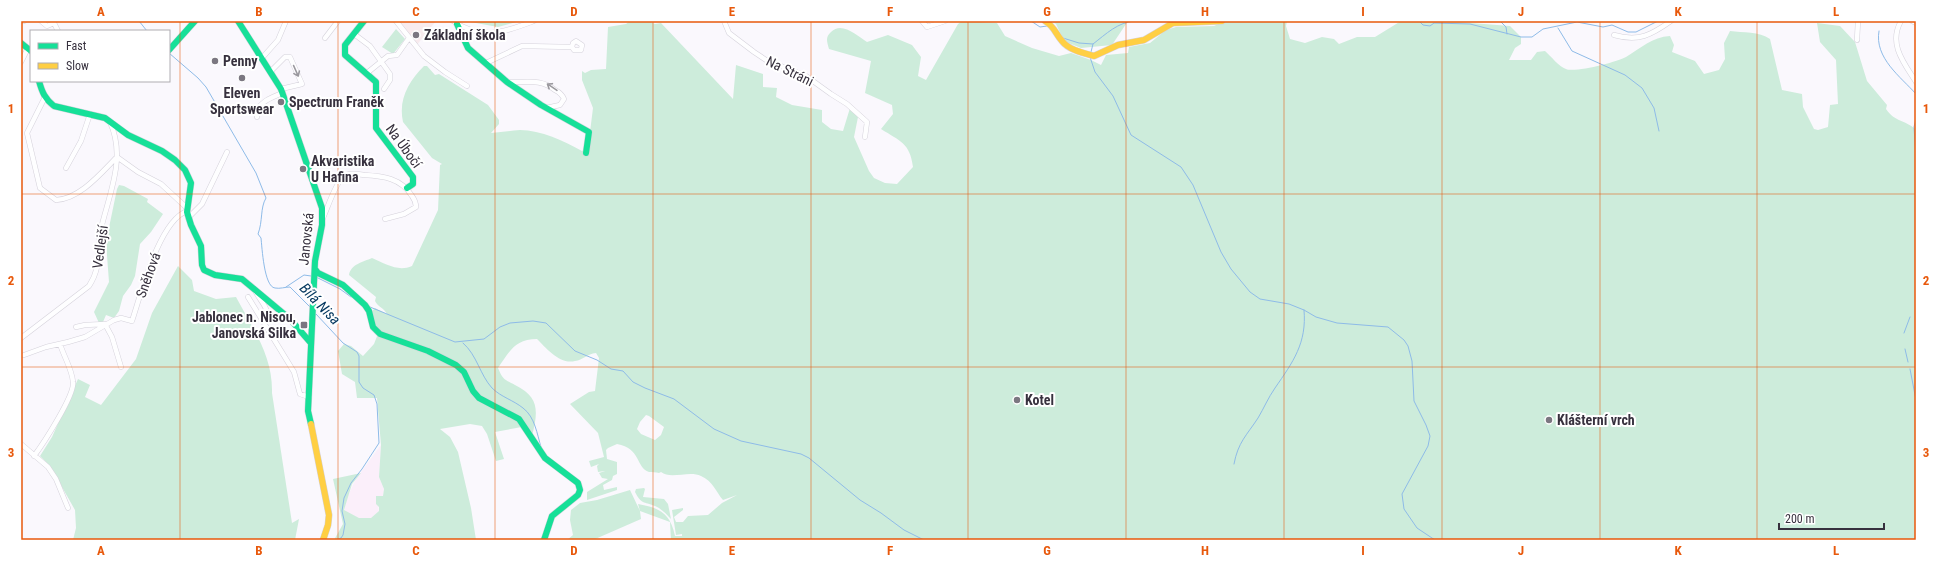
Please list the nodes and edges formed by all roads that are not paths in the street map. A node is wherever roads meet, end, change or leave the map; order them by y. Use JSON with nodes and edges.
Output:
{"nodes":[{"id":1,"x":41,"y":21,"type":"edge"},
{"id":2,"x":195,"y":21,"type":"edge"},
{"id":3,"x":286,"y":21,"type":"edge"},
{"id":4,"x":338,"y":21,"type":"edge"},
{"id":5,"x":364,"y":21,"type":"edge"},
{"id":6,"x":396,"y":21,"type":"edge"},
{"id":7,"x":534,"y":21,"type":"edge"},
{"id":8,"x":724,"y":21,"type":"edge"},
{"id":9,"x":922,"y":21,"type":"edge"},
{"id":10,"x":945,"y":21,"type":"edge"},
{"id":11,"x":1045,"y":21,"type":"edge"},
{"id":12,"x":1222,"y":21,"type":"edge"},
{"id":13,"x":1671,"y":21,"type":"edge"},
{"id":14,"x":1858,"y":21,"type":"edge"},
{"id":15,"x":1901,"y":21,"type":"edge"},
{"id":16,"x":1912,"y":21,"type":"edge"},
{"id":17,"x":53,"y":22,"type":"edge"},
{"id":18,"x":455,"y":22,"type":"edge"},
{"id":19,"x":240,"y":23,"type":"edge"},
{"id":20,"x":1916,"y":23,"type":"edge"},
{"id":21,"x":354,"y":34,"type":"junction"},
{"id":22,"x":1614,"y":35,"type":"dead end"},
{"id":23,"x":326,"y":36,"type":"dead end"},
{"id":24,"x":409,"y":38,"type":"junction"},
{"id":25,"x":1857,"y":40,"type":"dead end"},
{"id":26,"x":21,"y":43,"type":"edge"},
{"id":27,"x":572,"y":46,"type":"dead end"},
{"id":28,"x":30,"y":49,"type":"edge"},
{"id":29,"x":170,"y":49,"type":"edge"},
{"id":30,"x":262,"y":58,"type":"junction"},
{"id":31,"x":381,"y":61,"type":"junction"},
{"id":32,"x":21,"y":62,"type":"edge"},
{"id":33,"x":486,"y":63,"type":"junction"},
{"id":34,"x":271,"y":71,"type":"junction"},
{"id":35,"x":367,"y":73,"type":"junction"},
{"id":36,"x":39,"y":82,"type":"edge"},
{"id":37,"x":507,"y":82,"type":"junction"},
{"id":38,"x":1916,"y":82,"type":"edge"},
{"id":39,"x":467,"y":86,"type":"dead end"},
{"id":40,"x":384,"y":89,"type":"dead end"},
{"id":41,"x":282,"y":91,"type":"junction"},
{"id":42,"x":44,"y":99,"type":"junction"},
{"id":43,"x":546,"y":108,"type":"junction"},
{"id":44,"x":90,"y":114,"type":"junction"},
{"id":45,"x":257,"y":117,"type":"dead end"},
{"id":46,"x":110,"y":122,"type":"junction"},
{"id":47,"x":865,"y":137,"type":"dead end"},
{"id":48,"x":227,"y":152,"type":"dead end"},
{"id":49,"x":586,"y":153,"type":"dead end"},
{"id":50,"x":117,"y":156,"type":"junction"},
{"id":51,"x":66,"y":168,"type":"dead end"},
{"id":52,"x":407,"y":188,"type":"junction"},
{"id":53,"x":187,"y":212,"type":"junction"},
{"id":54,"x":323,"y":218,"type":"junction"},
{"id":55,"x":385,"y":219,"type":"dead end"},
{"id":56,"x":315,"y":274,"type":"junction"},
{"id":57,"x":254,"y":289,"type":"junction"},
{"id":58,"x":248,"y":297,"type":"dead end"},
{"id":59,"x":263,"y":322,"type":"junction"},
{"id":60,"x":105,"y":324,"type":"junction"},
{"id":61,"x":76,"y":327,"type":"dead end"},
{"id":62,"x":21,"y":338,"type":"edge"},
{"id":63,"x":310,"y":342,"type":"junction"},
{"id":64,"x":60,"y":344,"type":"junction"},
{"id":65,"x":24,"y":355,"type":"dead end"},
{"id":66,"x":121,"y":367,"type":"dead end"},
{"id":67,"x":309,"y":397,"type":"junction"},
{"id":68,"x":21,"y":447,"type":"edge"},
{"id":69,"x":34,"y":456,"type":"junction"},
{"id":70,"x":68,"y":508,"type":"dead end"},
{"id":71,"x":323,"y":540,"type":"edge"},
{"id":72,"x":544,"y":540,"type":"edge"}],
"edges":[{"from":1,"to":17,"type":"street"},
{"from":2,"to":29,"type":"street"},
{"from":3,"to":30,"type":"street"},
{"from":4,"to":23,"type":"street"},
{"from":5,"to":21,"type":"street","name":"Na Úbočí"},
{"from":6,"to":24,"type":"street"},
{"from":7,"to":18,"type":"street"},
{"from":8,"to":47,"type":"street","name":"Na Stráni"},
{"from":9,"to":10,"type":"street"},
{"from":11,"to":12,"type":"street"},
{"from":13,"to":22,"type":"street"},
{"from":14,"to":25,"type":"street"},
{"from":15,"to":38,"type":"street"},
{"from":16,"to":20,"type":"street"},
{"from":18,"to":33,"type":"street"},
{"from":19,"to":30,"type":"street","name":"Janovská"},
{"from":21,"to":31,"type":"street"},
{"from":21,"to":35,"type":"street","name":"Na Úbočí"},
{"from":24,"to":31,"type":"street"},
{"from":24,"to":39,"type":"street"},
{"from":26,"to":28,"type":"street"},
{"from":27,"to":33,"type":"street"},
{"from":28,"to":32,"type":"street"},
{"from":30,"to":34,"type":"street","name":"Janovská"},
{"from":31,"to":35,"type":"street"},
{"from":31,"to":40,"type":"street"},
{"from":33,"to":37,"type":"street"},
{"from":34,"to":41,"type":"street","name":"Janovská"},
{"from":34,"to":41,"type":"street","one_way":true},
{"from":35,"to":52,"type":"street","name":"Na Úbočí"},
{"from":36,"to":42,"type":"street"},
{"from":37,"to":43,"type":"street"},
{"from":43,"to":37,"type":"street","one_way":true},
{"from":41,"to":45,"type":"street"},
{"from":41,"to":54,"type":"street","name":"Janovská"},
{"from":42,"to":44,"type":"street"},
{"from":42,"to":50,"type":"street"},
{"from":43,"to":49,"type":"street"},
{"from":44,"to":46,"type":"street"},
{"from":44,"to":51,"type":"street"},
{"from":46,"to":50,"type":"street","name":"Vedlejší"},
{"from":46,"to":53,"type":"street"},
{"from":48,"to":53,"type":"street"},
{"from":50,"to":53,"type":"street"},
{"from":50,"to":62,"type":"street","name":"Vedlejší"},
{"from":52,"to":54,"type":"street","name":"Na Úbočí"},
{"from":52,"to":55,"type":"street"},
{"from":53,"to":57,"type":"street"},
{"from":53,"to":60,"type":"street","name":"Sněhová"},
{"from":54,"to":56,"type":"street","name":"Janovská"},
{"from":56,"to":63,"type":"street","name":"Janovská"},
{"from":56,"to":72,"type":"street"},
{"from":57,"to":59,"type":"street"},
{"from":57,"to":63,"type":"street"},
{"from":58,"to":59,"type":"street"},
{"from":59,"to":67,"type":"street"},
{"from":60,"to":61,"type":"street","name":"Sněhová"},
{"from":60,"to":64,"type":"street","name":"Sněhová"},
{"from":60,"to":66,"type":"street"},
{"from":63,"to":67,"type":"street","name":"Janovská"},
{"from":64,"to":65,"type":"street","name":"Sněhová"},
{"from":64,"to":69,"type":"street"},
{"from":67,"to":71,"type":"street","name":"Janovská"},
{"from":68,"to":69,"type":"street"},
{"from":69,"to":70,"type":"street"}]}
